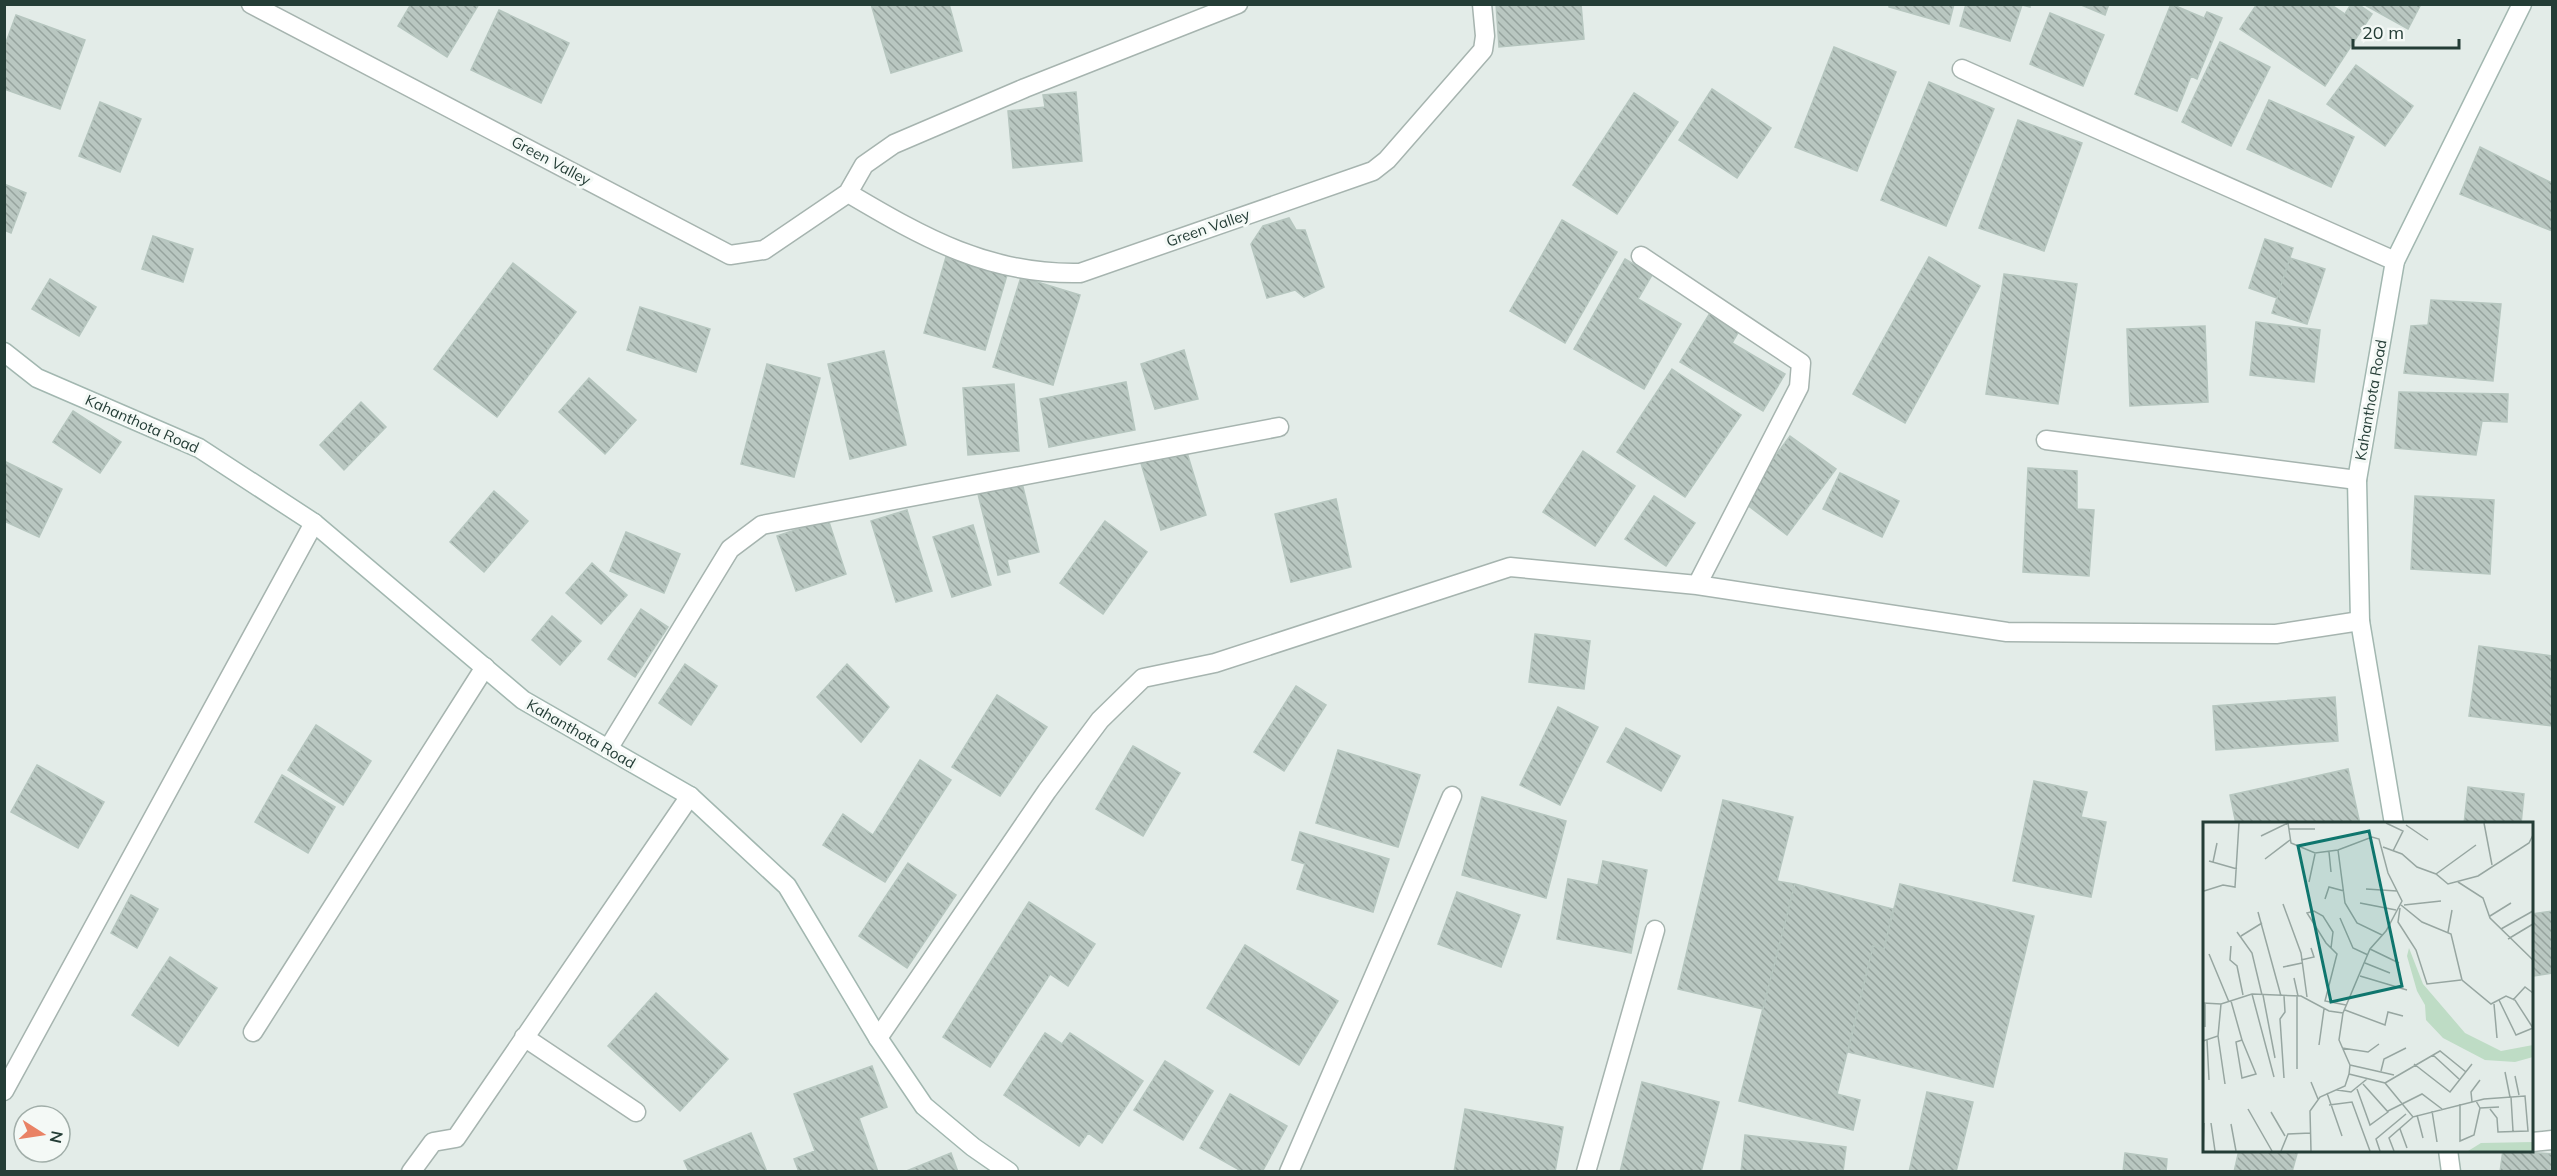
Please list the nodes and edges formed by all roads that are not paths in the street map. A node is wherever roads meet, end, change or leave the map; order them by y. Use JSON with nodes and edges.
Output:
{"nodes":[{"id":1,"x":251,"y":4,"type":"edge"},
{"id":2,"x":1238,"y":4,"type":"edge"},
{"id":3,"x":1482,"y":4,"type":"edge"},
{"id":4,"x":2522,"y":4,"type":"edge"},
{"id":5,"x":1962,"y":69,"type":"dead end"},
{"id":6,"x":848,"y":194,"type":"junction"},
{"id":7,"x":1641,"y":256,"type":"dead end"},
{"id":8,"x":2396,"y":261,"type":"junction"},
{"id":9,"x":4,"y":352,"type":"edge"},
{"id":10,"x":1280,"y":428,"type":"dead end"},
{"id":11,"x":2046,"y":440,"type":"dead end"},
{"id":12,"x":2357,"y":480,"type":"junction"},
{"id":13,"x":314,"y":523,"type":"junction"},
{"id":14,"x":1697,"y":585,"type":"junction"},
{"id":15,"x":2360,"y":621,"type":"junction"},
{"id":16,"x":485,"y":667,"type":"junction"},
{"id":17,"x":608,"y":749,"type":"junction"},
{"id":18,"x":690,"y":796,"type":"junction"},
{"id":19,"x":1452,"y":796,"type":"dead end"},
{"id":20,"x":2394,"y":822,"type":"edge"},
{"id":21,"x":1655,"y":930,"type":"dead end"},
{"id":22,"x":253,"y":1032,"type":"dead end"},
{"id":23,"x":524,"y":1037,"type":"junction"},
{"id":24,"x":878,"y":1038,"type":"junction"},
{"id":25,"x":4,"y":1091,"type":"edge"},
{"id":26,"x":636,"y":1112,"type":"dead end"},
{"id":27,"x":2553,"y":1140,"type":"edge"},
{"id":28,"x":2533,"y":1142,"type":"edge"},
{"id":29,"x":2448,"y":1152,"type":"edge"},
{"id":30,"x":411,"y":1172,"type":"edge"},
{"id":31,"x":1009,"y":1172,"type":"edge"},
{"id":32,"x":1289,"y":1172,"type":"edge"},
{"id":33,"x":1586,"y":1172,"type":"edge"},
{"id":34,"x":2451,"y":1172,"type":"edge"}],
"edges":[{"from":1,"to":6,"type":"street","name":"Green Valley"},
{"from":2,"to":6,"type":"street","name":"Green Valley"},
{"from":3,"to":6,"type":"street","name":"Green Valley"},
{"from":4,"to":8,"type":"street","name":"Kahanthota Road"},
{"from":5,"to":8,"type":"street"},
{"from":7,"to":14,"type":"street"},
{"from":8,"to":12,"type":"street","name":"Kahanthota Road"},
{"from":9,"to":13,"type":"street","name":"Kahanthota Road"},
{"from":10,"to":17,"type":"street"},
{"from":11,"to":12,"type":"street"},
{"from":12,"to":15,"type":"street","name":"Kahanthota Road"},
{"from":13,"to":16,"type":"street","name":"Kahanthota Road"},
{"from":13,"to":25,"type":"street"},
{"from":14,"to":15,"type":"street"},
{"from":14,"to":24,"type":"street"},
{"from":15,"to":20,"type":"street","name":"Kahanthota Road"},
{"from":16,"to":17,"type":"street","name":"Kahanthota Road"},
{"from":16,"to":22,"type":"street"},
{"from":17,"to":18,"type":"street","name":"Kahanthota Road"},
{"from":18,"to":23,"type":"street"},
{"from":18,"to":24,"type":"street","name":"Kahanthota Road"},
{"from":19,"to":32,"type":"street"},
{"from":21,"to":33,"type":"street"},
{"from":23,"to":26,"type":"street"},
{"from":23,"to":30,"type":"street"},
{"from":24,"to":31,"type":"street","name":"Kahanthota Road"},
{"from":27,"to":28,"type":"street"},
{"from":29,"to":34,"type":"street"}]}
